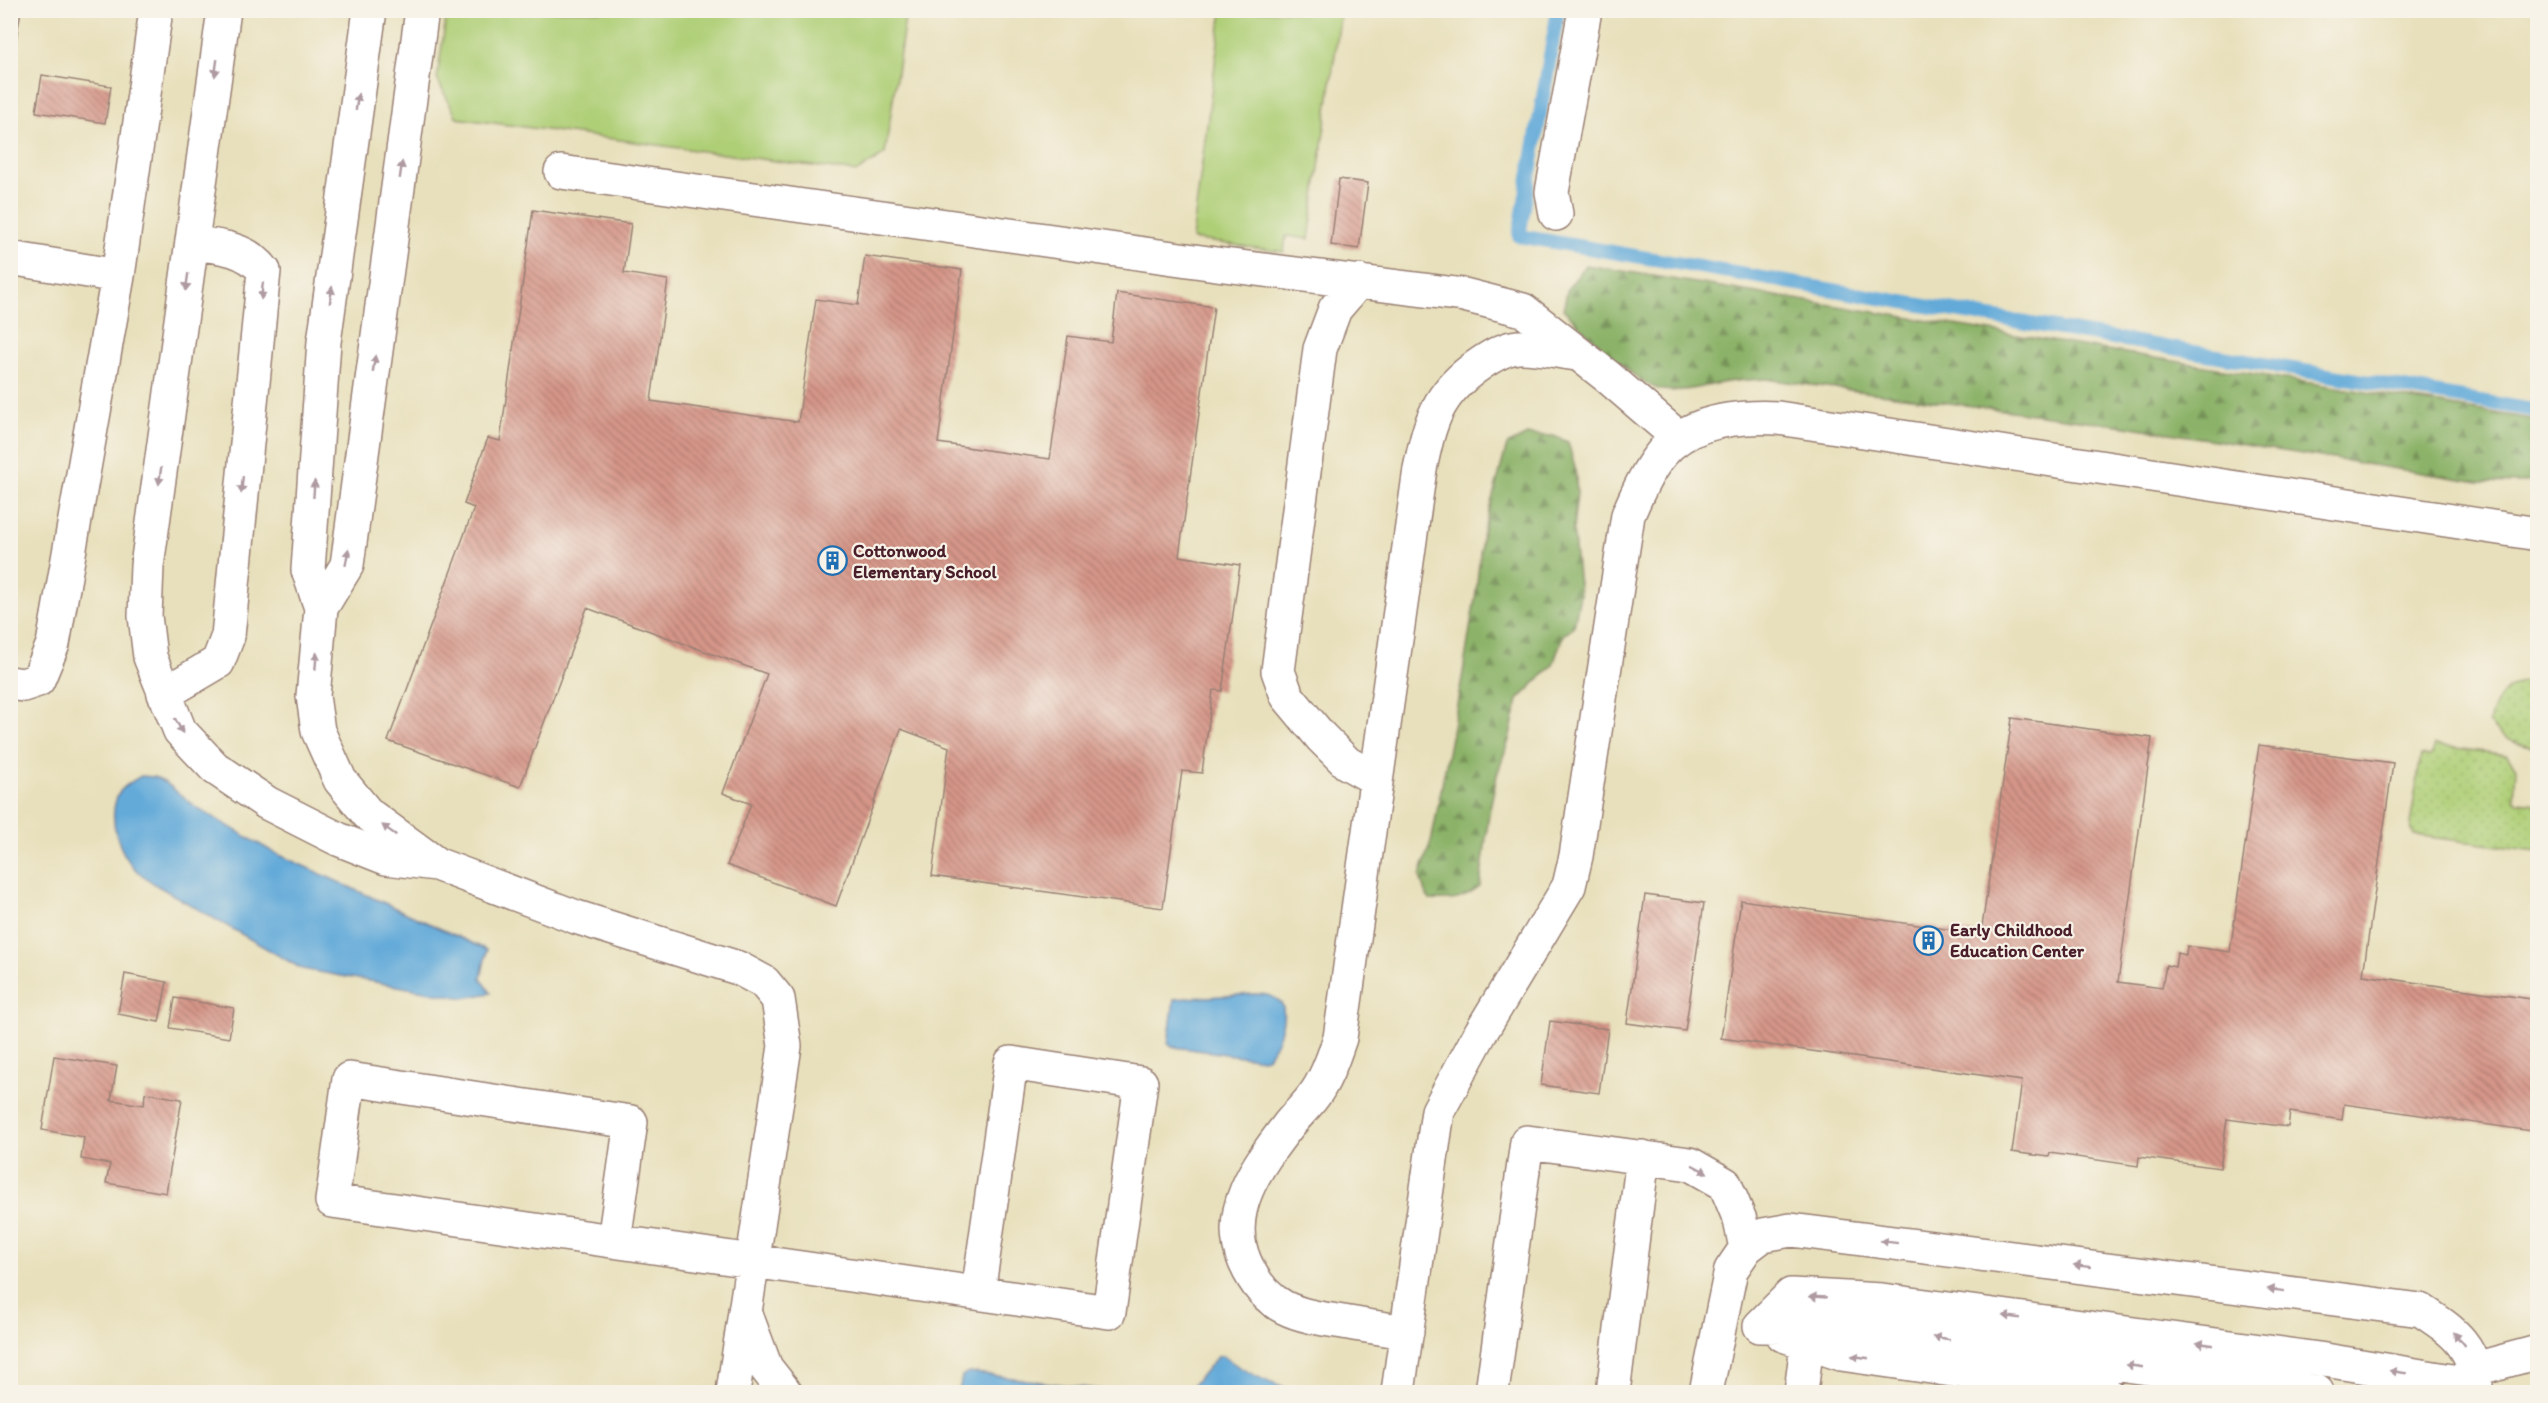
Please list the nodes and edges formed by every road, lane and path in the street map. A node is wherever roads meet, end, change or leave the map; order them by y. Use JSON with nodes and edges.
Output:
{"nodes":[{"id":1,"x":156,"y":10,"type":"edge"},
{"id":2,"x":224,"y":10,"type":"edge"},
{"id":3,"x":370,"y":10,"type":"edge"},
{"id":4,"x":422,"y":10,"type":"edge"},
{"id":5,"x":1585,"y":10,"type":"edge"},
{"id":6,"x":561,"y":172,"type":"dead end"},
{"id":7,"x":1556,"y":214,"type":"dead end"},
{"id":8,"x":192,"y":243,"type":"junction"},
{"id":9,"x":10,"y":258,"type":"edge"},
{"id":10,"x":118,"y":276,"type":"junction"},
{"id":11,"x":1359,"y":281,"type":"junction"},
{"id":12,"x":1578,"y":354,"type":"junction"},
{"id":13,"x":1679,"y":438,"type":"junction"},
{"id":14,"x":2538,"y":534,"type":"edge"},
{"id":15,"x":321,"y":608,"type":"junction"},
{"id":16,"x":10,"y":683,"type":"edge"},
{"id":17,"x":164,"y":694,"type":"junction"},
{"id":18,"x":1376,"y":779,"type":"junction"},
{"id":19,"x":436,"y":864,"type":"junction"},
{"id":20,"x":1643,"y":1157,"type":"junction"},
{"id":21,"x":614,"y":1241,"type":"junction"},
{"id":22,"x":1746,"y":1248,"type":"junction"},
{"id":23,"x":752,"y":1263,"type":"junction"},
{"id":24,"x":978,"y":1293,"type":"junction"},
{"id":25,"x":745,"y":1312,"type":"junction"},
{"id":26,"x":1720,"y":1321,"type":"junction"},
{"id":27,"x":1760,"y":1326,"type":"junction"},
{"id":28,"x":1407,"y":1332,"type":"junction"},
{"id":29,"x":1807,"y":1344,"type":"junction"},
{"id":30,"x":2538,"y":1352,"type":"edge"},
{"id":31,"x":2475,"y":1382,"type":"edge"},
{"id":32,"x":733,"y":1392,"type":"edge"},
{"id":33,"x":785,"y":1392,"type":"edge"},
{"id":34,"x":1398,"y":1392,"type":"edge"},
{"id":35,"x":1492,"y":1392,"type":"edge"},
{"id":36,"x":1613,"y":1392,"type":"edge"},
{"id":37,"x":1706,"y":1392,"type":"edge"},
{"id":38,"x":1801,"y":1392,"type":"edge"},
{"id":39,"x":2105,"y":1392,"type":"edge"},
{"id":40,"x":2317,"y":1392,"type":"edge"}],
"edges":[{"from":1,"to":10,"type":"street"},
{"from":2,"to":8,"type":"street","one_way":true},
{"from":15,"to":3,"type":"street","one_way":true},
{"from":15,"to":4,"type":"street","one_way":true},
{"from":5,"to":7,"type":"street"},
{"from":6,"to":11,"type":"street"},
{"from":8,"to":17,"type":"street","one_way":true},
{"from":8,"to":17,"type":"street","one_way":true},
{"from":9,"to":10,"type":"street"},
{"from":10,"to":16,"type":"street"},
{"from":11,"to":12,"type":"street"},
{"from":11,"to":18,"type":"street"},
{"from":12,"to":13,"type":"street"},
{"from":12,"to":18,"type":"street"},
{"from":13,"to":14,"type":"street"},
{"from":13,"to":28,"type":"street"},
{"from":19,"to":15,"type":"street","one_way":true},
{"from":17,"to":19,"type":"street","one_way":true},
{"from":18,"to":28,"type":"street"},
{"from":19,"to":23,"type":"street"},
{"from":20,"to":22,"type":"street","one_way":true},
{"from":20,"to":35,"type":"street"},
{"from":20,"to":36,"type":"street"},
{"from":21,"to":21,"type":"street"},
{"from":21,"to":23,"type":"street"},
{"from":22,"to":26,"type":"street"},
{"from":31,"to":22,"type":"street","one_way":true},
{"from":23,"to":24,"type":"street"},
{"from":23,"to":25,"type":"street"},
{"from":24,"to":24,"type":"street"},
{"from":25,"to":32,"type":"street"},
{"from":25,"to":33,"type":"street"},
{"from":26,"to":27,"type":"street"},
{"from":26,"to":37,"type":"street"},
{"from":27,"to":29,"type":"street"},
{"from":31,"to":27,"type":"street","one_way":true},
{"from":40,"to":27,"type":"street","one_way":true},
{"from":28,"to":34,"type":"street"},
{"from":29,"to":38,"type":"street"},
{"from":39,"to":29,"type":"street","one_way":true},
{"from":30,"to":31,"type":"street"}]}
